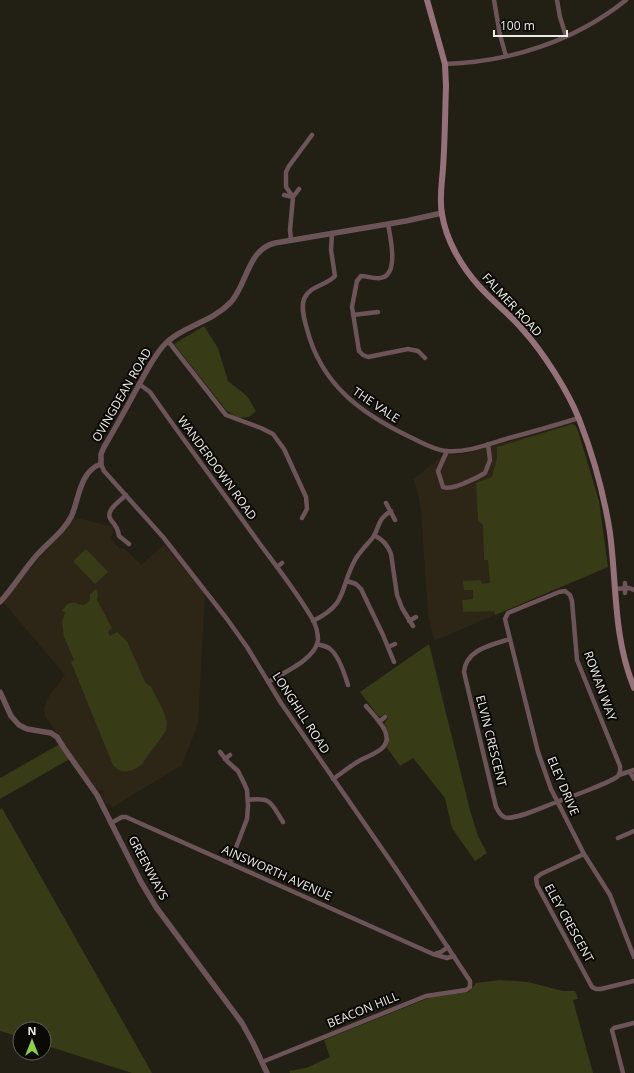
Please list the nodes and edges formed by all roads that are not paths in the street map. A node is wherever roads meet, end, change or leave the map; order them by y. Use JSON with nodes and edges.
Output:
{"nodes":[{"id":1,"x":427,"y":0,"type":"edge"},
{"id":2,"x":494,"y":0,"type":"edge"},
{"id":3,"x":557,"y":0,"type":"edge"},
{"id":4,"x":626,"y":0,"type":"edge"},
{"id":5,"x":566,"y":36,"type":"junction"},
{"id":6,"x":506,"y":56,"type":"junction"},
{"id":7,"x":445,"y":64,"type":"junction"},
{"id":8,"x":312,"y":135,"type":"dead end"},
{"id":9,"x":300,"y":139,"type":"dead end"},
{"id":10,"x":305,"y":143,"type":"junction"},
{"id":11,"x":299,"y":189,"type":"dead end"},
{"id":12,"x":284,"y":195,"type":"dead end"},
{"id":13,"x":293,"y":197,"type":"junction"},
{"id":14,"x":442,"y":213,"type":"junction"},
{"id":15,"x":388,"y":224,"type":"junction"},
{"id":16,"x":332,"y":234,"type":"junction"},
{"id":17,"x":291,"y":240,"type":"junction"},
{"id":18,"x":378,"y":312,"type":"dead end"},
{"id":19,"x":353,"y":315,"type":"junction"},
{"id":20,"x":168,"y":341,"type":"junction"},
{"id":21,"x":425,"y":358,"type":"dead end"},
{"id":22,"x":139,"y":384,"type":"junction"},
{"id":23,"x":579,"y":418,"type":"junction"},
{"id":24,"x":488,"y":444,"type":"junction"},
{"id":25,"x":447,"y":451,"type":"junction"},
{"id":26,"x":101,"y":464,"type":"junction"},
{"id":27,"x":126,"y":495,"type":"junction"},
{"id":28,"x":386,"y":503,"type":"dead end"},
{"id":29,"x":390,"y":511,"type":"junction"},
{"id":30,"x":302,"y":518,"type":"dead end"},
{"id":31,"x":395,"y":520,"type":"dead end"},
{"id":32,"x":374,"y":535,"type":"junction"},
{"id":33,"x":129,"y":544,"type":"dead end"},
{"id":34,"x":282,"y":563,"type":"dead end"},
{"id":35,"x":277,"y":567,"type":"junction"},
{"id":36,"x":347,"y":581,"type":"junction"},
{"id":37,"x":625,"y":583,"type":"dead end"},
{"id":38,"x":615,"y":589,"type":"junction"},
{"id":39,"x":634,"y":590,"type":"edge"},
{"id":40,"x":625,"y":591,"type":"junction"},
{"id":41,"x":0,"y":602,"type":"edge"},
{"id":42,"x":509,"y":612,"type":"joint"},
{"id":43,"x":416,"y":617,"type":"dead end"},
{"id":44,"x":313,"y":620,"type":"junction"},
{"id":45,"x":409,"y":621,"type":"junction"},
{"id":46,"x":413,"y":626,"type":"dead end"},
{"id":47,"x":510,"y":639,"type":"junction"},
{"id":48,"x":317,"y":644,"type":"junction"},
{"id":49,"x":395,"y":644,"type":"dead end"},
{"id":50,"x":388,"y":647,"type":"junction"},
{"id":51,"x":394,"y":662,"type":"dead end"},
{"id":52,"x":268,"y":682,"type":"junction"},
{"id":53,"x":348,"y":685,"type":"dead end"},
{"id":54,"x":634,"y":688,"type":"edge"},
{"id":55,"x":0,"y":692,"type":"edge"},
{"id":56,"x":366,"y":706,"type":"dead end"},
{"id":57,"x":385,"y":717,"type":"dead end"},
{"id":58,"x":379,"y":722,"type":"junction"},
{"id":59,"x":220,"y":752,"type":"dead end"},
{"id":60,"x":230,"y":755,"type":"dead end"},
{"id":61,"x":225,"y":758,"type":"junction"},
{"id":62,"x":632,"y":771,"type":"edge"},
{"id":63,"x":619,"y":775,"type":"junction"},
{"id":64,"x":333,"y":779,"type":"junction"},
{"id":65,"x":634,"y":779,"type":"edge"},
{"id":66,"x":248,"y":800,"type":"junction"},
{"id":67,"x":557,"y":802,"type":"junction"},
{"id":68,"x":283,"y":822,"type":"dead end"},
{"id":69,"x":111,"y":823,"type":"junction"},
{"id":70,"x":634,"y":831,"type":"edge"},
{"id":71,"x":618,"y":838,"type":"dead end"},
{"id":72,"x":584,"y":854,"type":"junction"},
{"id":73,"x":230,"y":863,"type":"junction"},
{"id":74,"x":448,"y":947,"type":"junction"},
{"id":75,"x":433,"y":954,"type":"junction"},
{"id":76,"x":454,"y":956,"type":"junction"},
{"id":77,"x":634,"y":957,"type":"edge"},
{"id":78,"x":634,"y":981,"type":"edge"},
{"id":79,"x":470,"y":983,"type":"joint"},
{"id":80,"x":634,"y":1023,"type":"edge"},
{"id":81,"x":262,"y":1062,"type":"junction"},
{"id":82,"x":267,"y":1073,"type":"edge"},
{"id":83,"x":623,"y":1073,"type":"edge"}],
"edges":[{"from":1,"to":7,"type":"main road","name":"FALMER ROAD"},
{"from":2,"to":6,"type":"street"},
{"from":3,"to":5,"type":"street"},
{"from":4,"to":5,"type":"street"},
{"from":5,"to":6,"type":"street"},
{"from":6,"to":7,"type":"street"},
{"from":7,"to":14,"type":"main road","name":"FALMER ROAD"},
{"from":8,"to":10,"type":"street"},
{"from":9,"to":10,"type":"street"},
{"from":10,"to":13,"type":"street"},
{"from":11,"to":13,"type":"street"},
{"from":12,"to":13,"type":"street"},
{"from":13,"to":17,"type":"street"},
{"from":14,"to":15,"type":"street","name":"OVINGDEAN ROAD"},
{"from":14,"to":23,"type":"main road","name":"FALMER ROAD"},
{"from":15,"to":16,"type":"street","name":"OVINGDEAN ROAD"},
{"from":15,"to":19,"type":"street"},
{"from":16,"to":17,"type":"street","name":"OVINGDEAN ROAD"},
{"from":16,"to":25,"type":"street","name":"THE VALE"},
{"from":17,"to":20,"type":"street","name":"OVINGDEAN ROAD"},
{"from":18,"to":19,"type":"street"},
{"from":19,"to":21,"type":"street"},
{"from":20,"to":22,"type":"street","name":"OVINGDEAN ROAD"},
{"from":20,"to":30,"type":"street"},
{"from":22,"to":26,"type":"street","name":"OVINGDEAN ROAD"},
{"from":22,"to":35,"type":"street","name":"WANDERDOWN ROAD"},
{"from":23,"to":24,"type":"street","name":"THE VALE"},
{"from":23,"to":38,"type":"main road","name":"FALMER ROAD"},
{"from":24,"to":25,"type":"street","name":"THE VALE"},
{"from":24,"to":25,"type":"street"},
{"from":26,"to":27,"type":"street","name":"LONGHILL ROAD"},
{"from":26,"to":41,"type":"street"},
{"from":27,"to":33,"type":"street"},
{"from":27,"to":52,"type":"street","name":"LONGHILL ROAD"},
{"from":28,"to":29,"type":"street"},
{"from":29,"to":31,"type":"street"},
{"from":29,"to":32,"type":"street"},
{"from":32,"to":36,"type":"street"},
{"from":32,"to":45,"type":"street"},
{"from":34,"to":35,"type":"street"},
{"from":35,"to":44,"type":"street","name":"WANDERDOWN ROAD"},
{"from":36,"to":44,"type":"street"},
{"from":36,"to":50,"type":"street"},
{"from":37,"to":40,"type":"street"},
{"from":38,"to":40,"type":"street"},
{"from":38,"to":54,"type":"main road","name":"FALMER ROAD"},
{"from":39,"to":40,"type":"street"},
{"from":42,"to":47,"type":"street","name":"ELEY DRIVE"},
{"from":42,"to":63,"type":"street","name":"ROWAN WAY"},
{"from":43,"to":45,"type":"street"},
{"from":44,"to":48,"type":"street","name":"WANDERDOWN ROAD"},
{"from":45,"to":46,"type":"street"},
{"from":47,"to":67,"type":"street","name":"ELEY DRIVE"},
{"from":47,"to":67,"type":"street","name":"ELVIN CRESCENT"},
{"from":48,"to":52,"type":"street"},
{"from":48,"to":53,"type":"street"},
{"from":49,"to":50,"type":"street"},
{"from":50,"to":51,"type":"street"},
{"from":52,"to":64,"type":"street","name":"LONGHILL ROAD"},
{"from":55,"to":69,"type":"street","name":"GREENWAYS"},
{"from":56,"to":58,"type":"street"},
{"from":57,"to":58,"type":"street"},
{"from":58,"to":64,"type":"street"},
{"from":59,"to":61,"type":"street"},
{"from":60,"to":61,"type":"street"},
{"from":61,"to":66,"type":"street"},
{"from":62,"to":63,"type":"street"},
{"from":62,"to":65,"type":"street"},
{"from":63,"to":67,"type":"street"},
{"from":64,"to":74,"type":"street","name":"LONGHILL ROAD"},
{"from":66,"to":68,"type":"street"},
{"from":66,"to":73,"type":"street"},
{"from":67,"to":72,"type":"street","name":"ELEY DRIVE"},
{"from":69,"to":73,"type":"street","name":"AINSWORTH AVENUE"},
{"from":69,"to":81,"type":"street","name":"GREENWAYS"},
{"from":70,"to":71,"type":"street"},
{"from":72,"to":77,"type":"street","name":"ELEY DRIVE"},
{"from":72,"to":78,"type":"street","name":"ELEY CRESCENT"},
{"from":73,"to":75,"type":"street","name":"AINSWORTH AVENUE"},
{"from":74,"to":75,"type":"street"},
{"from":74,"to":76,"type":"street","name":"LONGHILL ROAD"},
{"from":75,"to":76,"type":"street","name":"AINSWORTH AVENUE"},
{"from":76,"to":79,"type":"street","name":"LONGHILL ROAD"},
{"from":79,"to":81,"type":"street","name":"BEACON HILL"},
{"from":80,"to":83,"type":"street"},
{"from":81,"to":82,"type":"street","name":"GREENWAYS"}]}
